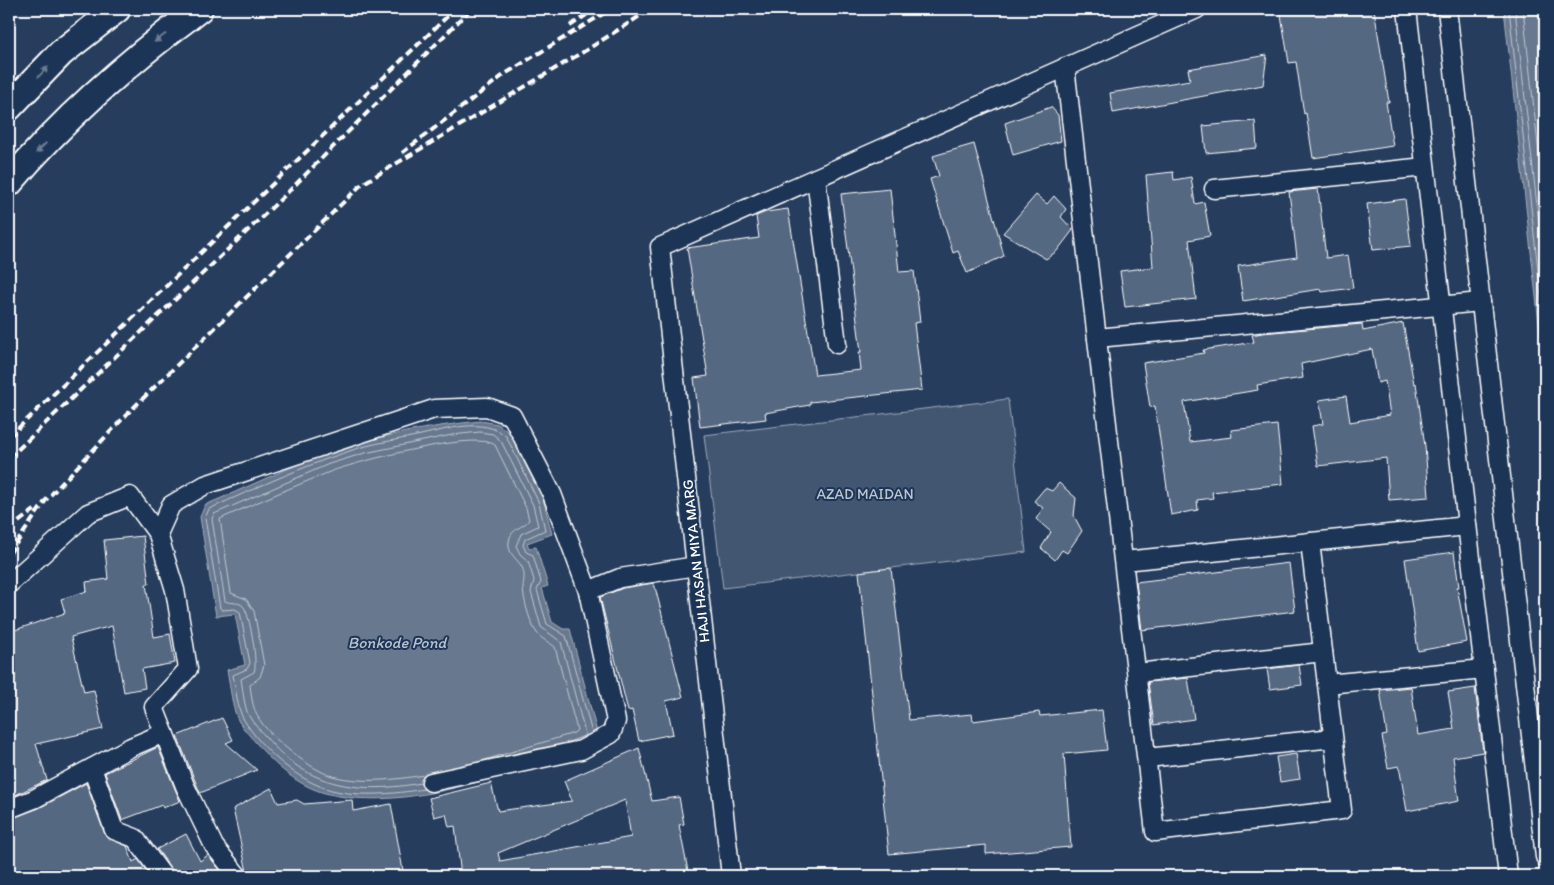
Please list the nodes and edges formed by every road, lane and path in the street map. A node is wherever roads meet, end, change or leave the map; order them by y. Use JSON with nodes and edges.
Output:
{"nodes":[{"id":1,"x":117,"y":9,"type":"edge"},
{"id":2,"x":199,"y":9,"type":"edge"},
{"id":3,"x":1198,"y":9,"type":"edge"},
{"id":4,"x":1407,"y":9,"type":"edge"},
{"id":5,"x":1446,"y":9,"type":"edge"},
{"id":6,"x":1066,"y":67,"type":"junction"},
{"id":7,"x":9,"y":107,"type":"edge"},
{"id":8,"x":1425,"y":166,"type":"junction"},
{"id":9,"x":816,"y":178,"type":"junction"},
{"id":10,"x":9,"y":183,"type":"edge"},
{"id":11,"x":1214,"y":189,"type":"dead end"},
{"id":12,"x":1481,"y":302,"type":"junction"},
{"id":13,"x":1441,"y":306,"type":"junction"},
{"id":14,"x":1097,"y":338,"type":"junction"},
{"id":15,"x":837,"y":344,"type":"dead end"},
{"id":16,"x":1467,"y":526,"type":"junction"},
{"id":17,"x":158,"y":534,"type":"junction"},
{"id":18,"x":1310,"y":542,"type":"junction"},
{"id":19,"x":1124,"y":561,"type":"junction"},
{"id":20,"x":696,"y":566,"type":"junction"},
{"id":21,"x":9,"y":584,"type":"edge"},
{"id":22,"x":588,"y":591,"type":"junction"},
{"id":23,"x":1323,"y":652,"type":"junction"},
{"id":24,"x":1484,"y":669,"type":"junction"},
{"id":25,"x":1137,"y":673,"type":"junction"},
{"id":26,"x":1327,"y":684,"type":"junction"},
{"id":27,"x":164,"y":734,"type":"junction"},
{"id":28,"x":1333,"y":738,"type":"junction"},
{"id":29,"x":1146,"y":758,"type":"junction"},
{"id":30,"x":92,"y":768,"type":"junction"},
{"id":31,"x":431,"y":782,"type":"dead end"},
{"id":32,"x":9,"y":808,"type":"edge"},
{"id":33,"x":1545,"y":857,"type":"edge"},
{"id":34,"x":163,"y":876,"type":"edge"},
{"id":35,"x":238,"y":876,"type":"edge"},
{"id":36,"x":730,"y":876,"type":"edge"},
{"id":37,"x":1508,"y":876,"type":"edge"}],
"edges":[{"from":7,"to":1,"type":"main road","one_way":true},
{"from":2,"to":10,"type":"main road","one_way":true},
{"from":3,"to":6,"type":"street"},
{"from":4,"to":8,"type":"street"},
{"from":5,"to":12,"type":"street"},
{"from":6,"to":9,"type":"street"},
{"from":6,"to":14,"type":"street"},
{"from":8,"to":11,"type":"street"},
{"from":8,"to":13,"type":"street"},
{"from":9,"to":15,"type":"street"},
{"from":9,"to":20,"type":"street","name":"HAJI HASAN MIYA MARG"},
{"from":12,"to":13,"type":"street"},
{"from":12,"to":33,"type":"street"},
{"from":13,"to":14,"type":"street"},
{"from":13,"to":16,"type":"street"},
{"from":14,"to":19,"type":"street"},
{"from":16,"to":18,"type":"street"},
{"from":16,"to":24,"type":"street"},
{"from":17,"to":21,"type":"street"},
{"from":17,"to":22,"type":"street"},
{"from":17,"to":27,"type":"street"},
{"from":18,"to":19,"type":"street"},
{"from":18,"to":23,"type":"street"},
{"from":19,"to":25,"type":"street"},
{"from":20,"to":22,"type":"street"},
{"from":20,"to":36,"type":"street","name":"HAJI HASAN MIYA MARG"},
{"from":22,"to":31,"type":"street"},
{"from":23,"to":25,"type":"street"},
{"from":23,"to":26,"type":"street"},
{"from":24,"to":26,"type":"street"},
{"from":24,"to":37,"type":"street"},
{"from":25,"to":29,"type":"street"},
{"from":26,"to":28,"type":"street"},
{"from":27,"to":30,"type":"street"},
{"from":27,"to":35,"type":"street"},
{"from":28,"to":29,"type":"street"},
{"from":28,"to":29,"type":"street"},
{"from":30,"to":32,"type":"street"},
{"from":30,"to":34,"type":"street"}]}
